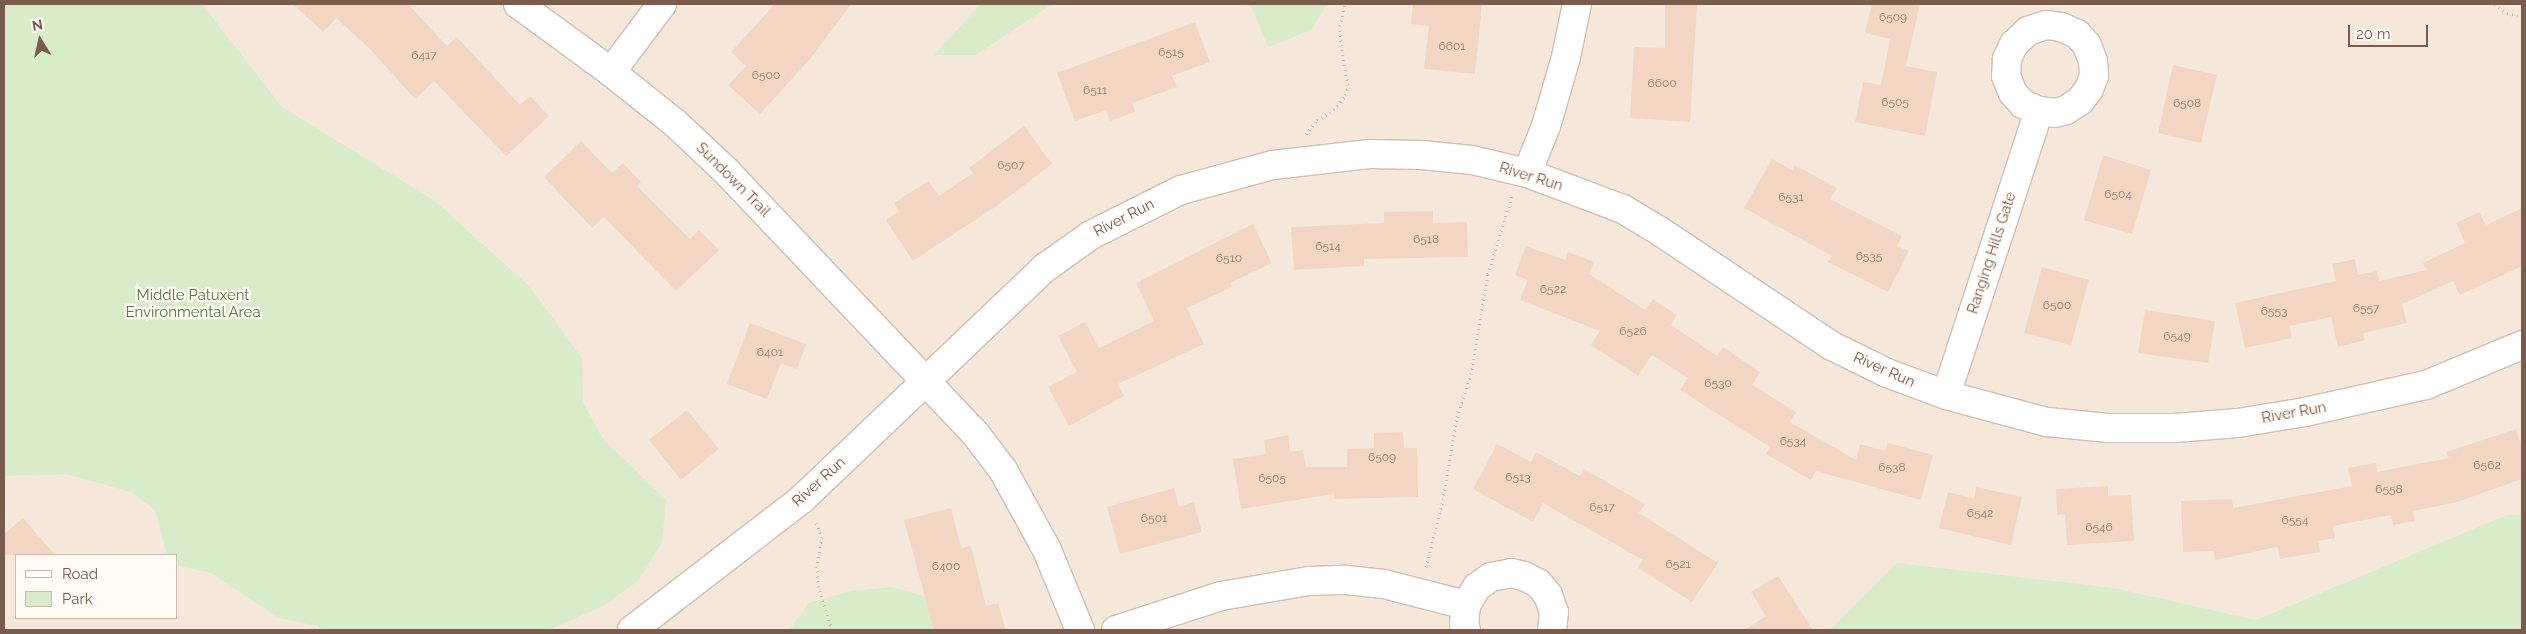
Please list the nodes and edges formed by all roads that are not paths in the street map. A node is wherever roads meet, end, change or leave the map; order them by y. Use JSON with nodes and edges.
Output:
{"nodes":[{"id":1,"x":518,"y":4,"type":"edge"},
{"id":2,"x":662,"y":4,"type":"edge"},
{"id":3,"x":1577,"y":4,"type":"edge"},
{"id":4,"x":611,"y":72,"type":"junction"},
{"id":5,"x":2039,"y":111,"type":"dead end"},
{"id":6,"x":1523,"y":172,"type":"junction"},
{"id":7,"x":2522,"y":345,"type":"edge"},
{"id":8,"x":926,"y":381,"type":"junction"},
{"id":9,"x":1946,"y":395,"type":"junction"},
{"id":10,"x":1466,"y":617,"type":"edge"},
{"id":11,"x":632,"y":630,"type":"edge"},
{"id":12,"x":1080,"y":630,"type":"edge"},
{"id":13,"x":1116,"y":630,"type":"edge"},
{"id":14,"x":1552,"y":630,"type":"edge"}],
"edges":[{"from":1,"to":4,"type":"street","name":"Sundown Trail"},
{"from":2,"to":4,"type":"street"},
{"from":3,"to":6,"type":"street"},
{"from":4,"to":8,"type":"street","name":"Sundown Trail"},
{"from":5,"to":9,"type":"street","name":"Ranging Hills Gate"},
{"from":6,"to":8,"type":"street","name":"River Run"},
{"from":6,"to":9,"type":"street","name":"River Run"},
{"from":7,"to":9,"type":"street","name":"River Run"},
{"from":8,"to":11,"type":"street","name":"River Run"},
{"from":8,"to":12,"type":"street","name":"Sundown Trail"},
{"from":10,"to":13,"type":"street"},
{"from":10,"to":14,"type":"street"}]}
